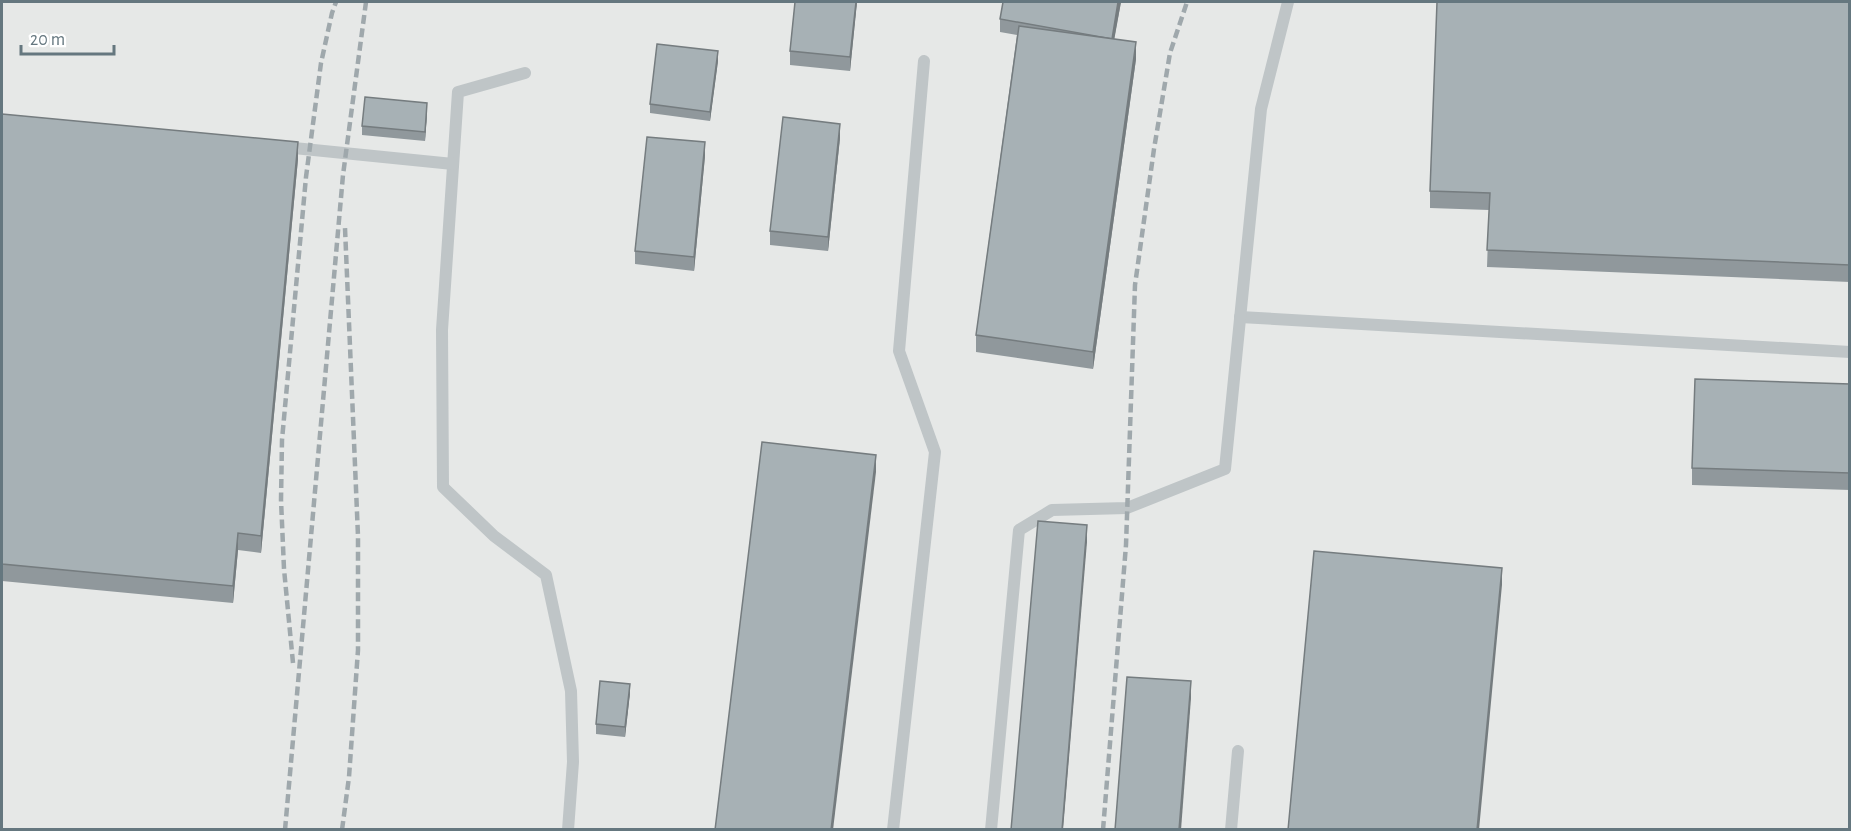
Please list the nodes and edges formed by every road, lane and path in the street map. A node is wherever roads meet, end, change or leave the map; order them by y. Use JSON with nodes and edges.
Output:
{"nodes":[{"id":1,"x":1288,"y":2,"type":"edge"},
{"id":2,"x":924,"y":61,"type":"dead end"},
{"id":3,"x":525,"y":72,"type":"dead end"},
{"id":4,"x":266,"y":145,"type":"edge"},
{"id":5,"x":453,"y":164,"type":"junction"},
{"id":6,"x":1240,"y":317,"type":"junction"},
{"id":7,"x":1850,"y":352,"type":"edge"},
{"id":8,"x":1238,"y":751,"type":"dead end"},
{"id":9,"x":568,"y":830,"type":"edge"},
{"id":10,"x":893,"y":830,"type":"edge"},
{"id":11,"x":991,"y":830,"type":"edge"},
{"id":12,"x":1231,"y":830,"type":"edge"}],
"edges":[{"from":1,"to":6,"type":"lane"},
{"from":2,"to":10,"type":"lane"},
{"from":3,"to":5,"type":"lane"},
{"from":4,"to":5,"type":"lane"},
{"from":5,"to":9,"type":"lane"},
{"from":6,"to":7,"type":"lane"},
{"from":6,"to":11,"type":"lane"},
{"from":8,"to":12,"type":"lane"}]}
